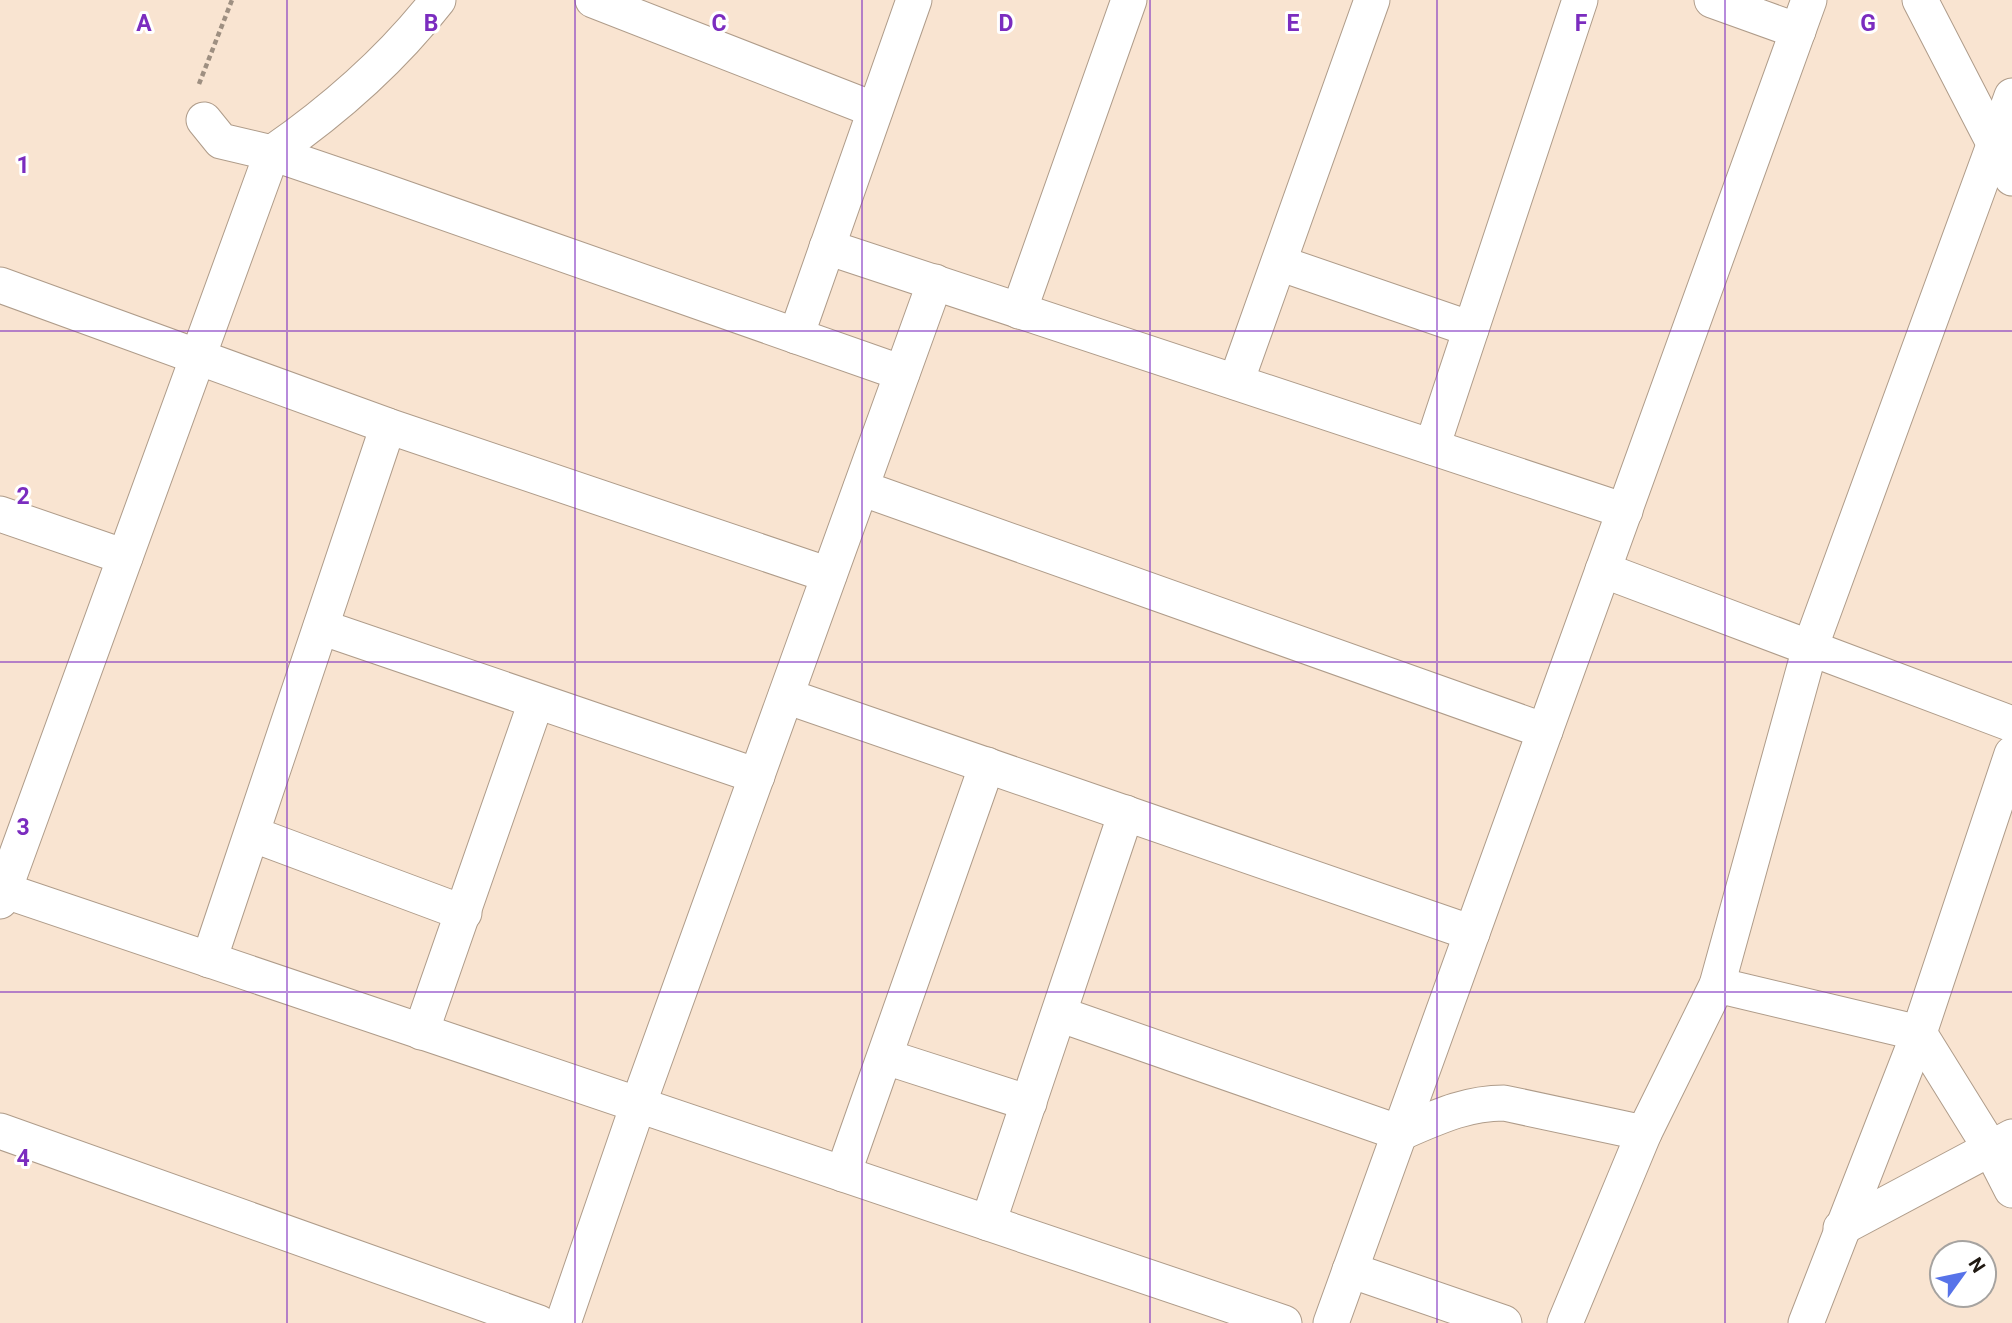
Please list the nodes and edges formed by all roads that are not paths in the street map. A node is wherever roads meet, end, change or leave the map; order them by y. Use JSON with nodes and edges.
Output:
{"nodes":[{"id":1,"x":438,"y":0,"type":"edge"},
{"id":2,"x":593,"y":0,"type":"edge"},
{"id":3,"x":914,"y":0,"type":"edge"},
{"id":4,"x":1129,"y":0,"type":"edge"},
{"id":5,"x":1372,"y":0,"type":"edge"},
{"id":6,"x":1580,"y":0,"type":"edge"},
{"id":7,"x":1712,"y":0,"type":"edge"},
{"id":8,"x":1920,"y":0,"type":"edge"},
{"id":9,"x":644,"y":9,"type":"edge"},
{"id":10,"x":1804,"y":15,"type":"edge"},
{"id":11,"x":2012,"y":96,"type":"edge"},
{"id":12,"x":875,"y":110,"type":"junction"},
{"id":13,"x":204,"y":120,"type":"road end"},
{"id":14,"x":1994,"y":144,"type":"junction"},
{"id":15,"x":272,"y":153,"type":"junction"},
{"id":16,"x":2012,"y":178,"type":"edge"},
{"id":17,"x":827,"y":247,"type":"junction"},
{"id":18,"x":1279,"y":263,"type":"junction"},
{"id":19,"x":935,"y":282,"type":"junction"},
{"id":20,"x":0,"y":285,"type":"edge"},
{"id":21,"x":1018,"y":311,"type":"junction"},
{"id":22,"x":1471,"y":329,"type":"junction"},
{"id":23,"x":796,"y":336,"type":"junction"},
{"id":24,"x":199,"y":356,"type":"junction"},
{"id":25,"x":902,"y":373,"type":"junction"},
{"id":26,"x":1236,"y":382,"type":"junction"},
{"id":27,"x":388,"y":426,"type":"junction"},
{"id":28,"x":1432,"y":447,"type":"junction"},
{"id":29,"x":861,"y":488,"type":"junction"},
{"id":30,"x":1625,"y":511,"type":"junction"},
{"id":31,"x":0,"y":514,"type":"edge"},
{"id":32,"x":125,"y":557,"type":"junction"},
{"id":33,"x":1603,"y":570,"type":"junction"},
{"id":34,"x":829,"y":575,"type":"junction"},
{"id":35,"x":321,"y":627,"type":"junction"},
{"id":36,"x":1810,"y":648,"type":"junction"},
{"id":37,"x":786,"y":696,"type":"junction"},
{"id":38,"x":536,"y":702,"type":"junction"},
{"id":39,"x":2012,"y":724,"type":"edge"},
{"id":40,"x":1545,"y":731,"type":"junction"},
{"id":41,"x":2012,"y":754,"type":"edge"},
{"id":42,"x":987,"y":765,"type":"junction"},
{"id":43,"x":757,"y":776,"type":"junction"},
{"id":44,"x":1126,"y":813,"type":"junction"},
{"id":45,"x":252,"y":834,"type":"junction"},
{"id":46,"x":1,"y":894,"type":"edge"},
{"id":47,"x":464,"y":913,"type":"junction"},
{"id":48,"x":1472,"y":933,"type":"junction"},
{"id":49,"x":209,"y":960,"type":"junction"},
{"id":50,"x":1717,"y":985,"type":"junction"},
{"id":51,"x":1059,"y":1014,"type":"junction"},
{"id":52,"x":421,"y":1032,"type":"junction"},
{"id":53,"x":1919,"y":1033,"type":"junction"},
{"id":54,"x":886,"y":1057,"type":"junction"},
{"id":55,"x":1028,"y":1103,"type":"junction"},
{"id":56,"x":638,"y":1105,"type":"junction"},
{"id":57,"x":0,"y":1131,"type":"edge"},
{"id":58,"x":1400,"y":1133,"type":"junction"},
{"id":59,"x":1644,"y":1133,"type":"junction"},
{"id":60,"x":2001,"y":1143,"type":"edge"},
{"id":61,"x":843,"y":1174,"type":"junction"},
{"id":62,"x":2012,"y":1190,"type":"edge"},
{"id":63,"x":988,"y":1223,"type":"junction"},
{"id":64,"x":1841,"y":1228,"type":"junction"},
{"id":65,"x":1350,"y":1270,"type":"junction"},
{"id":66,"x":538,"y":1323,"type":"edge"},
{"id":67,"x":563,"y":1323,"type":"edge"},
{"id":68,"x":1284,"y":1323,"type":"edge"},
{"id":69,"x":1331,"y":1323,"type":"edge"},
{"id":70,"x":1504,"y":1323,"type":"edge"},
{"id":71,"x":1565,"y":1323,"type":"edge"},
{"id":72,"x":1806,"y":1323,"type":"edge"}],
"edges":[{"from":1,"to":15,"type":"street"},
{"from":2,"to":9,"type":"street"},
{"from":3,"to":12,"type":"street"},
{"from":4,"to":21,"type":"street"},
{"from":5,"to":18,"type":"street"},
{"from":6,"to":22,"type":"street"},
{"from":7,"to":10,"type":"street"},
{"from":8,"to":14,"type":"street"},
{"from":9,"to":12,"type":"street"},
{"from":10,"to":30,"type":"street"},
{"from":11,"to":14,"type":"street"},
{"from":12,"to":17,"type":"street"},
{"from":13,"to":15,"type":"street"},
{"from":14,"to":16,"type":"street"},
{"from":14,"to":36,"type":"street"},
{"from":15,"to":23,"type":"street"},
{"from":15,"to":24,"type":"street"},
{"from":17,"to":19,"type":"street"},
{"from":17,"to":23,"type":"street"},
{"from":18,"to":22,"type":"street"},
{"from":18,"to":26,"type":"street"},
{"from":19,"to":21,"type":"street"},
{"from":19,"to":25,"type":"street"},
{"from":20,"to":24,"type":"street"},
{"from":21,"to":26,"type":"street"},
{"from":22,"to":28,"type":"street"},
{"from":23,"to":25,"type":"street"},
{"from":24,"to":27,"type":"street"},
{"from":24,"to":32,"type":"street"},
{"from":25,"to":29,"type":"street"},
{"from":26,"to":28,"type":"street"},
{"from":27,"to":34,"type":"street"},
{"from":27,"to":35,"type":"street"},
{"from":28,"to":30,"type":"street"},
{"from":29,"to":34,"type":"street"},
{"from":29,"to":40,"type":"street"},
{"from":30,"to":33,"type":"street"},
{"from":31,"to":32,"type":"street"},
{"from":32,"to":46,"type":"street"},
{"from":33,"to":36,"type":"street"},
{"from":33,"to":40,"type":"street"},
{"from":34,"to":37,"type":"street"},
{"from":35,"to":38,"type":"street"},
{"from":35,"to":45,"type":"street"},
{"from":36,"to":39,"type":"street"},
{"from":36,"to":50,"type":"street"},
{"from":37,"to":42,"type":"street"},
{"from":37,"to":43,"type":"street"},
{"from":38,"to":43,"type":"street"},
{"from":38,"to":47,"type":"street"},
{"from":40,"to":48,"type":"street"},
{"from":41,"to":53,"type":"street"},
{"from":42,"to":44,"type":"street"},
{"from":42,"to":54,"type":"street"},
{"from":43,"to":56,"type":"street"},
{"from":44,"to":48,"type":"street"},
{"from":44,"to":51,"type":"street"},
{"from":45,"to":47,"type":"street"},
{"from":45,"to":49,"type":"street"},
{"from":46,"to":49,"type":"street"},
{"from":47,"to":52,"type":"street"},
{"from":48,"to":58,"type":"street"},
{"from":49,"to":52,"type":"street"},
{"from":50,"to":53,"type":"street"},
{"from":50,"to":59,"type":"street"},
{"from":51,"to":55,"type":"street"},
{"from":51,"to":58,"type":"street"},
{"from":52,"to":56,"type":"street"},
{"from":53,"to":60,"type":"street"},
{"from":53,"to":64,"type":"street"},
{"from":54,"to":55,"type":"street"},
{"from":54,"to":61,"type":"street"},
{"from":55,"to":63,"type":"street"},
{"from":56,"to":61,"type":"street"},
{"from":56,"to":67,"type":"street"},
{"from":57,"to":66,"type":"street"},
{"from":58,"to":59,"type":"street"},
{"from":58,"to":65,"type":"street"},
{"from":59,"to":71,"type":"street"},
{"from":60,"to":62,"type":"street"},
{"from":60,"to":64,"type":"street"},
{"from":61,"to":63,"type":"street"},
{"from":63,"to":68,"type":"street"},
{"from":64,"to":72,"type":"street"},
{"from":65,"to":69,"type":"street"},
{"from":65,"to":70,"type":"street"}]}
